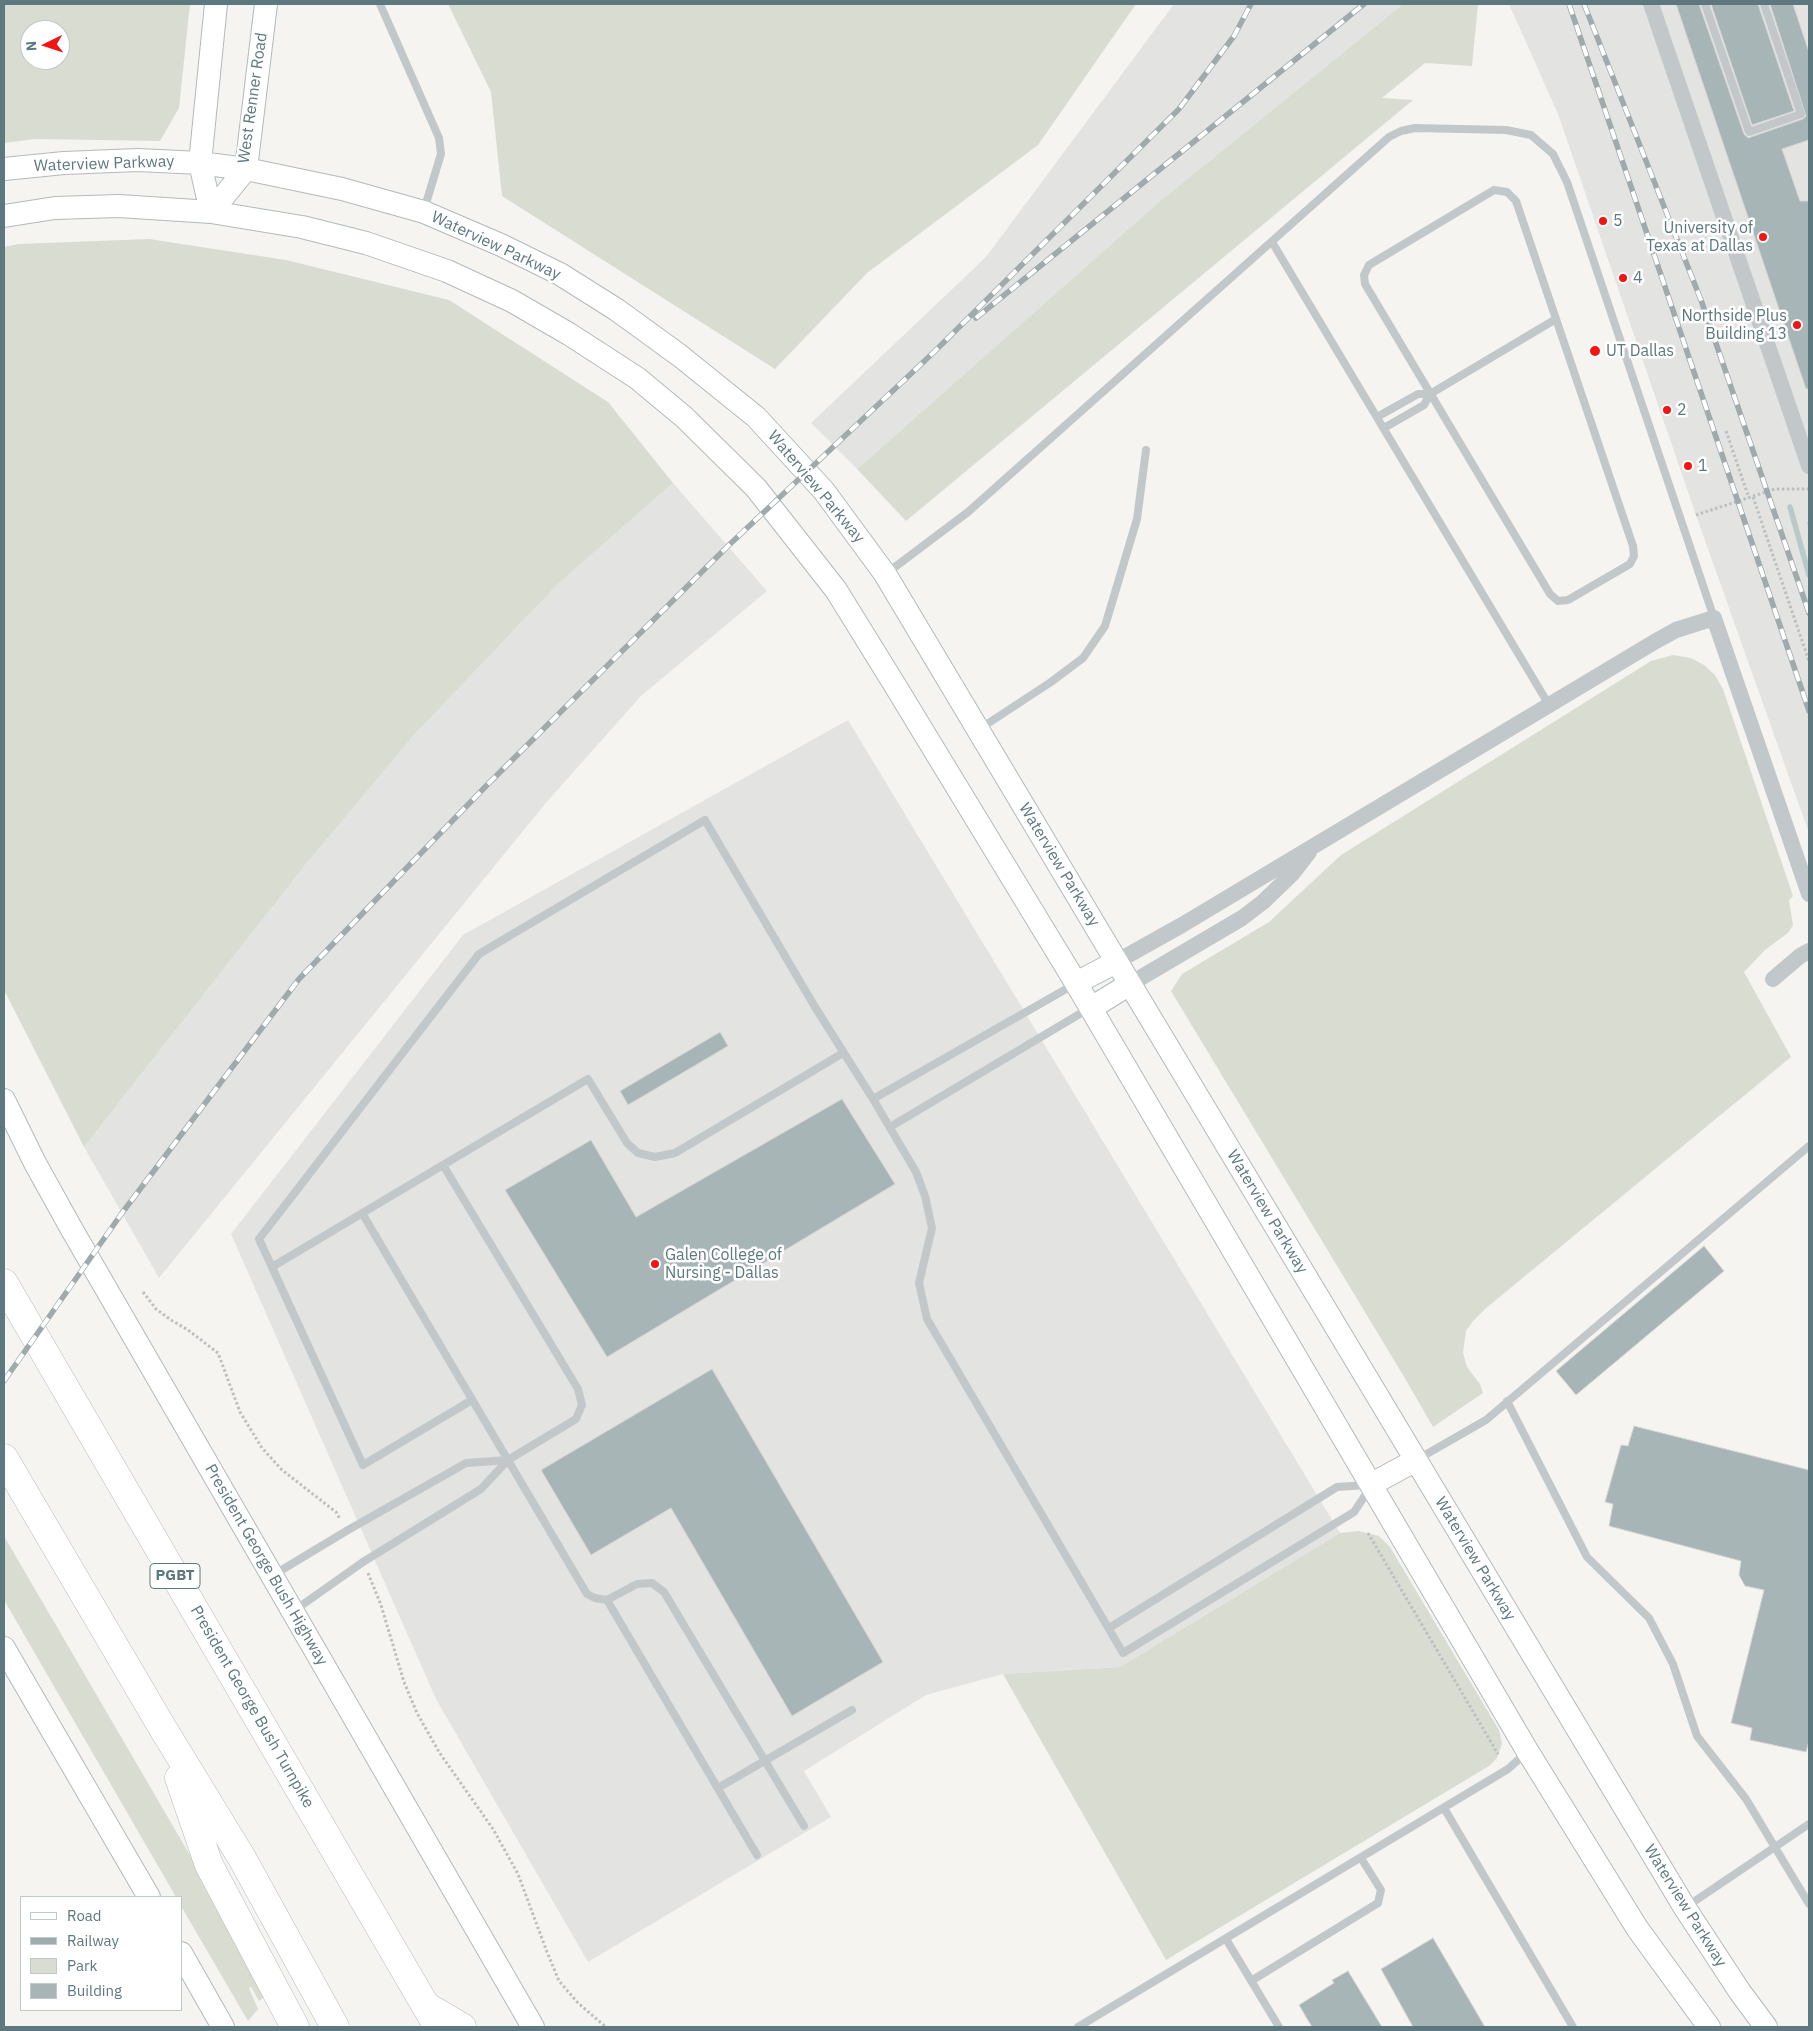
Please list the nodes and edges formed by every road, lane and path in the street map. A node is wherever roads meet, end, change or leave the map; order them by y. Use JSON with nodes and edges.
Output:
{"nodes":[{"id":1,"x":216,"y":4,"type":"edge"},
{"id":2,"x":266,"y":4,"type":"edge"},
{"id":3,"x":380,"y":4,"type":"edge"},
{"id":4,"x":1651,"y":4,"type":"edge"},
{"id":5,"x":1705,"y":4,"type":"edge"},
{"id":6,"x":1764,"y":4,"type":"edge"},
{"id":7,"x":200,"y":163,"type":"junction"},
{"id":8,"x":4,"y":169,"type":"edge"},
{"id":9,"x":246,"y":169,"type":"junction"},
{"id":10,"x":211,"y":212,"type":"junction"},
{"id":11,"x":424,"y":212,"type":"junction"},
{"id":12,"x":4,"y":216,"type":"edge"},
{"id":13,"x":1272,"y":242,"type":"junction"},
{"id":14,"x":1556,"y":318,"type":"junction"},
{"id":15,"x":1430,"y":394,"type":"junction"},
{"id":16,"x":1377,"y":416,"type":"junction"},
{"id":17,"x":1384,"y":428,"type":"junction"},
{"id":18,"x":1726,"y":431,"type":"dead end"},
{"id":19,"x":1146,"y":450,"type":"dead end"},
{"id":20,"x":1809,"y":466,"type":"edge"},
{"id":21,"x":1809,"y":489,"type":"edge"},
{"id":22,"x":1751,"y":497,"type":"junction"},
{"id":23,"x":1696,"y":515,"type":"dead end"},
{"id":24,"x":885,"y":574,"type":"junction"},
{"id":25,"x":1714,"y":618,"type":"junction"},
{"id":26,"x":1809,"y":661,"type":"edge"},
{"id":27,"x":1549,"y":705,"type":"junction"},
{"id":28,"x":979,"y":729,"type":"junction"},
{"id":29,"x":1313,"y":846,"type":"junction"},
{"id":30,"x":1809,"y":894,"type":"edge"},
{"id":31,"x":1809,"y":951,"type":"edge"},
{"id":32,"x":1116,"y":962,"type":"junction"},
{"id":33,"x":1773,"y":979,"type":"dead end"},
{"id":34,"x":1076,"y":983,"type":"junction"},
{"id":35,"x":1130,"y":984,"type":"junction"},
{"id":36,"x":1091,"y":1008,"type":"junction"},
{"id":37,"x":843,"y":1053,"type":"junction"},
{"id":38,"x":873,"y":1099,"type":"junction"},
{"id":39,"x":4,"y":1100,"type":"edge"},
{"id":40,"x":890,"y":1127,"type":"junction"},
{"id":41,"x":1809,"y":1146,"type":"edge"},
{"id":42,"x":443,"y":1165,"type":"junction"},
{"id":43,"x":362,"y":1213,"type":"junction"},
{"id":44,"x":272,"y":1267,"type":"junction"},
{"id":45,"x":4,"y":1283,"type":"edge"},
{"id":46,"x":143,"y":1292,"type":"dead end"},
{"id":47,"x":472,"y":1400,"type":"junction"},
{"id":48,"x":1507,"y":1401,"type":"junction"},
{"id":49,"x":4,"y":1458,"type":"edge"},
{"id":50,"x":508,"y":1460,"type":"junction"},
{"id":51,"x":1416,"y":1460,"type":"junction"},
{"id":52,"x":1372,"y":1484,"type":"junction"},
{"id":53,"x":348,"y":1530,"type":"junction"},
{"id":54,"x":1368,"y":1533,"type":"dead end"},
{"id":55,"x":362,"y":1562,"type":"junction"},
{"id":56,"x":272,"y":1576,"type":"junction"},
{"id":57,"x":607,"y":1600,"type":"junction"},
{"id":58,"x":293,"y":1612,"type":"junction"},
{"id":59,"x":1109,"y":1628,"type":"junction"},
{"id":60,"x":4,"y":1648,"type":"edge"},
{"id":61,"x":852,"y":1710,"type":"dead end"},
{"id":62,"x":162,"y":1727,"type":"junction"},
{"id":63,"x":1528,"y":1752,"type":"junction"},
{"id":64,"x":1498,"y":1754,"type":"dead end"},
{"id":65,"x":765,"y":1762,"type":"junction"},
{"id":66,"x":718,"y":1788,"type":"junction"},
{"id":67,"x":1444,"y":1808,"type":"junction"},
{"id":68,"x":1809,"y":1824,"type":"edge"},
{"id":69,"x":804,"y":1826,"type":"dead end"},
{"id":70,"x":1776,"y":1848,"type":"junction"},
{"id":71,"x":757,"y":1855,"type":"dead end"},
{"id":72,"x":1361,"y":1858,"type":"junction"},
{"id":73,"x":148,"y":1896,"type":"edge"},
{"id":74,"x":1809,"y":1904,"type":"edge"},
{"id":75,"x":1685,"y":1908,"type":"junction"},
{"id":76,"x":1226,"y":1939,"type":"junction"},
{"id":77,"x":182,"y":1954,"type":"edge"},
{"id":78,"x":1251,"y":1982,"type":"junction"},
{"id":79,"x":432,"y":2017,"type":"edge"},
{"id":80,"x":1571,"y":2026,"type":"edge"},
{"id":81,"x":223,"y":2027,"type":"edge"},
{"id":82,"x":295,"y":2027,"type":"edge"},
{"id":83,"x":335,"y":2027,"type":"edge"},
{"id":84,"x":462,"y":2027,"type":"edge"},
{"id":85,"x":533,"y":2027,"type":"edge"},
{"id":86,"x":606,"y":2027,"type":"edge"},
{"id":87,"x":1078,"y":2027,"type":"edge"},
{"id":88,"x":1279,"y":2027,"type":"edge"},
{"id":89,"x":1709,"y":2027,"type":"edge"},
{"id":90,"x":1766,"y":2027,"type":"edge"}],
"edges":[{"from":1,"to":7,"type":"main road"},
{"from":2,"to":9,"type":"main road","name":"West Renner Road"},
{"from":3,"to":11,"type":"lane"},
{"from":4,"to":20,"type":"street"},
{"from":5,"to":6,"type":"lane"},
{"from":7,"to":8,"type":"main road","name":"Waterview Parkway"},
{"from":7,"to":9,"type":"main road","name":"Waterview Parkway"},
{"from":7,"to":10,"type":"main road"},
{"from":9,"to":10,"type":"main road","name":"West Renner Road"},
{"from":9,"to":11,"type":"main road","name":"Waterview Parkway"},
{"from":10,"to":12,"type":"main road"},
{"from":10,"to":34,"type":"main road"},
{"from":11,"to":24,"type":"main road","name":"Waterview Parkway"},
{"from":13,"to":16,"type":"lane"},
{"from":13,"to":24,"type":"lane"},
{"from":13,"to":25,"type":"lane"},
{"from":14,"to":15,"type":"lane"},
{"from":14,"to":15,"type":"lane"},
{"from":14,"to":15,"type":"lane"},
{"from":15,"to":16,"type":"lane"},
{"from":15,"to":17,"type":"lane"},
{"from":16,"to":17,"type":"lane"},
{"from":17,"to":27,"type":"lane"},
{"from":18,"to":22,"type":"path"},
{"from":19,"to":28,"type":"lane"},
{"from":21,"to":22,"type":"path"},
{"from":22,"to":23,"type":"path"},
{"from":22,"to":26,"type":"path"},
{"from":24,"to":28,"type":"main road","name":"Waterview Parkway"},
{"from":25,"to":27,"type":"street"},
{"from":25,"to":30,"type":"street"},
{"from":27,"to":29,"type":"street"},
{"from":28,"to":32,"type":"main road","name":"Waterview Parkway"},
{"from":29,"to":32,"type":"street"},
{"from":29,"to":35,"type":"street"},
{"from":31,"to":33,"type":"street"},
{"from":32,"to":34,"type":"main road"},
{"from":32,"to":35,"type":"main road","name":"Waterview Parkway"},
{"from":34,"to":36,"type":"main road"},
{"from":34,"to":38,"type":"lane"},
{"from":35,"to":36,"type":"main road"},
{"from":35,"to":51,"type":"main road","name":"Waterview Parkway"},
{"from":36,"to":40,"type":"lane"},
{"from":36,"to":52,"type":"main road"},
{"from":37,"to":38,"type":"lane"},
{"from":37,"to":42,"type":"lane"},
{"from":37,"to":44,"type":"lane"},
{"from":38,"to":40,"type":"lane"},
{"from":39,"to":56,"type":"main road","name":"President George Bush Highway"},
{"from":40,"to":59,"type":"lane"},
{"from":41,"to":48,"type":"lane"},
{"from":42,"to":43,"type":"lane"},
{"from":42,"to":50,"type":"lane"},
{"from":43,"to":44,"type":"lane"},
{"from":43,"to":47,"type":"lane"},
{"from":44,"to":47,"type":"lane"},
{"from":45,"to":79,"type":"highway","name":"President George Bush Turnpike","number":"PGBT"},
{"from":46,"to":53,"type":"path"},
{"from":47,"to":50,"type":"lane"},
{"from":48,"to":51,"type":"lane"},
{"from":48,"to":70,"type":"lane"},
{"from":49,"to":62,"type":"highway"},
{"from":50,"to":53,"type":"lane"},
{"from":50,"to":55,"type":"lane"},
{"from":50,"to":57,"type":"lane"},
{"from":51,"to":52,"type":"main road"},
{"from":51,"to":75,"type":"main road","name":"Waterview Parkway"},
{"from":52,"to":59,"type":"lane"},
{"from":52,"to":59,"type":"lane"},
{"from":52,"to":63,"type":"main road"},
{"from":53,"to":56,"type":"lane"},
{"from":54,"to":64,"type":"path"},
{"from":55,"to":58,"type":"lane"},
{"from":55,"to":86,"type":"path"},
{"from":56,"to":58,"type":"main road","name":"President George Bush Highway"},
{"from":57,"to":65,"type":"lane"},
{"from":57,"to":66,"type":"lane"},
{"from":58,"to":85,"type":"main road","name":"President George Bush Highway"},
{"from":60,"to":73,"type":"main road"},
{"from":61,"to":65,"type":"lane"},
{"from":62,"to":82,"type":"highway"},
{"from":62,"to":83,"type":"highway"},
{"from":63,"to":67,"type":"lane"},
{"from":63,"to":89,"type":"main road"},
{"from":65,"to":66,"type":"lane"},
{"from":65,"to":69,"type":"lane"},
{"from":66,"to":71,"type":"lane"},
{"from":67,"to":72,"type":"lane"},
{"from":67,"to":80,"type":"lane"},
{"from":68,"to":70,"type":"lane"},
{"from":70,"to":74,"type":"lane"},
{"from":70,"to":75,"type":"lane"},
{"from":72,"to":76,"type":"lane"},
{"from":72,"to":78,"type":"lane"},
{"from":75,"to":90,"type":"main road","name":"Waterview Parkway"},
{"from":76,"to":78,"type":"lane"},
{"from":76,"to":87,"type":"lane"},
{"from":77,"to":81,"type":"main road"},
{"from":78,"to":88,"type":"lane"},
{"from":79,"to":84,"type":"highway"}]}
